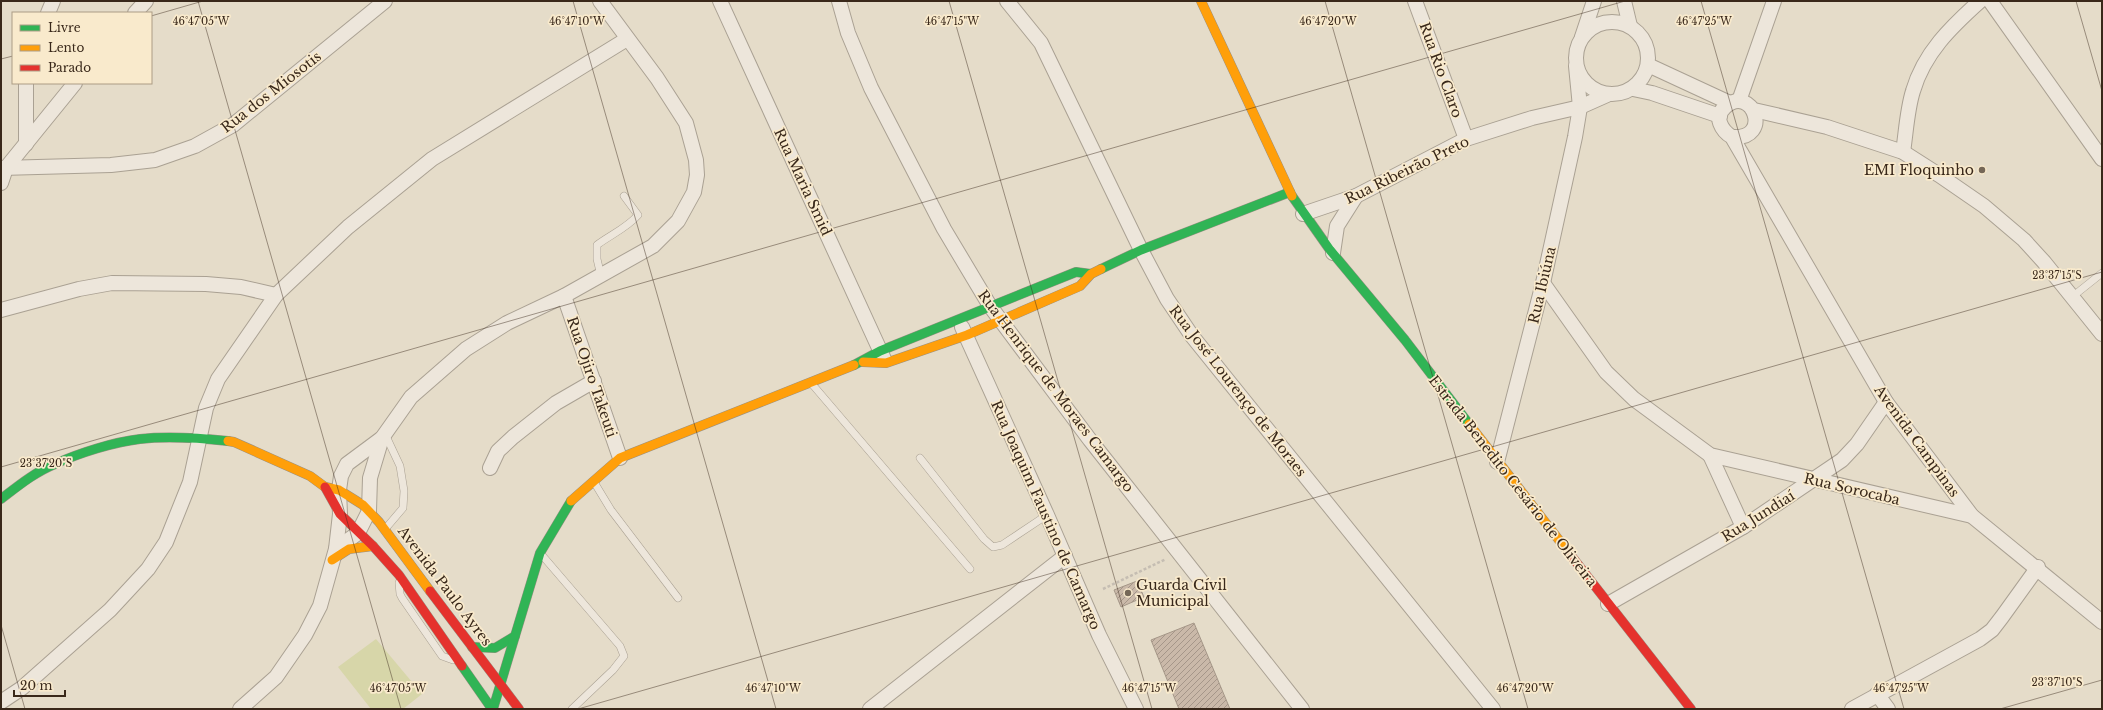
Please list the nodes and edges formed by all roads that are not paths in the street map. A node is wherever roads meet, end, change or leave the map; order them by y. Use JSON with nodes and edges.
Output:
{"nodes":[{"id":1,"x":53,"y":1,"type":"edge"},
{"id":2,"x":146,"y":1,"type":"edge"},
{"id":3,"x":385,"y":1,"type":"edge"},
{"id":4,"x":600,"y":1,"type":"edge"},
{"id":5,"x":720,"y":1,"type":"edge"},
{"id":6,"x":839,"y":1,"type":"edge"},
{"id":7,"x":1007,"y":1,"type":"edge"},
{"id":8,"x":1201,"y":1,"type":"edge"},
{"id":9,"x":1415,"y":1,"type":"edge"},
{"id":10,"x":1594,"y":1,"type":"edge"},
{"id":11,"x":1624,"y":1,"type":"edge"},
{"id":12,"x":1774,"y":1,"type":"edge"},
{"id":13,"x":1980,"y":1,"type":"edge"},
{"id":14,"x":1990,"y":1,"type":"edge"},
{"id":15,"x":48,"y":12,"type":"edge"},
{"id":16,"x":136,"y":12,"type":"edge"},
{"id":17,"x":1630,"y":26,"type":"junction"},
{"id":18,"x":1582,"y":37,"type":"junction"},
{"id":19,"x":628,"y":38,"type":"junction"},
{"id":20,"x":1648,"y":65,"type":"junction"},
{"id":21,"x":1576,"y":66,"type":"junction"},
{"id":22,"x":26,"y":84,"type":"edge"},
{"id":23,"x":74,"y":84,"type":"edge"},
{"id":24,"x":1633,"y":89,"type":"junction"},
{"id":25,"x":1607,"y":95,"type":"junction"},
{"id":26,"x":1735,"y":102,"type":"junction"},
{"id":27,"x":1580,"y":107,"type":"junction"},
{"id":28,"x":1754,"y":110,"type":"junction"},
{"id":29,"x":1720,"y":116,"type":"junction"},
{"id":30,"x":1732,"y":137,"type":"junction"},
{"id":31,"x":1466,"y":139,"type":"junction"},
{"id":32,"x":26,"y":144,"type":"junction"},
{"id":33,"x":1903,"y":152,"type":"junction"},
{"id":34,"x":2102,"y":159,"type":"edge"},
{"id":35,"x":3,"y":168,"type":"edge"},
{"id":36,"x":1,"y":183,"type":"edge"},
{"id":37,"x":1290,"y":192,"type":"junction"},
{"id":38,"x":624,"y":196,"type":"dead end"},
{"id":39,"x":1356,"y":196,"type":"junction"},
{"id":40,"x":1303,"y":214,"type":"junction"},
{"id":41,"x":1141,"y":250,"type":"junction"},
{"id":42,"x":1333,"y":253,"type":"junction"},
{"id":43,"x":2102,"y":273,"type":"edge"},
{"id":44,"x":1091,"y":274,"type":"junction"},
{"id":45,"x":601,"y":276,"type":"junction"},
{"id":46,"x":1543,"y":283,"type":"junction"},
{"id":47,"x":276,"y":295,"type":"junction"},
{"id":48,"x":564,"y":296,"type":"junction"},
{"id":49,"x":2072,"y":297,"type":"junction"},
{"id":50,"x":990,"y":306,"type":"junction"},
{"id":51,"x":1,"y":310,"type":"edge"},
{"id":52,"x":958,"y":320,"type":"junction"},
{"id":53,"x":1001,"y":320,"type":"junction"},
{"id":54,"x":2102,"y":334,"type":"edge"},
{"id":55,"x":967,"y":335,"type":"junction"},
{"id":56,"x":883,"y":357,"type":"junction"},
{"id":57,"x":863,"y":362,"type":"junction"},
{"id":58,"x":594,"y":381,"type":"junction"},
{"id":59,"x":811,"y":382,"type":"junction"},
{"id":60,"x":1886,"y":402,"type":"junction"},
{"id":61,"x":384,"y":436,"type":"junction"},
{"id":62,"x":199,"y":438,"type":"junction"},
{"id":63,"x":1710,"y":455,"type":"junction"},
{"id":64,"x":620,"y":458,"type":"junction"},
{"id":65,"x":920,"y":458,"type":"dead end"},
{"id":66,"x":1497,"y":462,"type":"junction"},
{"id":67,"x":490,"y":468,"type":"dead end"},
{"id":68,"x":1814,"y":480,"type":"junction"},
{"id":69,"x":594,"y":481,"type":"junction"},
{"id":70,"x":332,"y":489,"type":"junction"},
{"id":71,"x":1,"y":499,"type":"edge"},
{"id":72,"x":368,"y":511,"type":"junction"},
{"id":73,"x":340,"y":514,"type":"junction"},
{"id":74,"x":1047,"y":515,"type":"junction"},
{"id":75,"x":1972,"y":516,"type":"junction"},
{"id":76,"x":1743,"y":527,"type":"junction"},
{"id":77,"x":385,"y":530,"type":"junction"},
{"id":78,"x":358,"y":533,"type":"junction"},
{"id":79,"x":373,"y":546,"type":"junction"},
{"id":80,"x":540,"y":553,"type":"junction"},
{"id":81,"x":334,"y":554,"type":"junction"},
{"id":82,"x":1065,"y":556,"type":"junction"},
{"id":83,"x":2038,"y":568,"type":"junction"},
{"id":84,"x":970,"y":569,"type":"dead end"},
{"id":85,"x":678,"y":598,"type":"dead end"},
{"id":86,"x":1608,"y":604,"type":"junction"},
{"id":87,"x":2102,"y":622,"type":"edge"},
{"id":88,"x":515,"y":636,"type":"junction"},
{"id":89,"x":472,"y":646,"type":"junction"},
{"id":90,"x":501,"y":684,"type":"junction"},
{"id":91,"x":1877,"y":694,"type":"junction"},
{"id":92,"x":1,"y":702,"type":"edge"},
{"id":93,"x":240,"y":709,"type":"edge"},
{"id":94,"x":493,"y":709,"type":"edge"},
{"id":95,"x":519,"y":709,"type":"edge"},
{"id":96,"x":572,"y":709,"type":"edge"},
{"id":97,"x":870,"y":709,"type":"edge"},
{"id":98,"x":1136,"y":709,"type":"edge"},
{"id":99,"x":1302,"y":709,"type":"edge"},
{"id":100,"x":1493,"y":709,"type":"edge"},
{"id":101,"x":1691,"y":709,"type":"edge"},
{"id":102,"x":1852,"y":709,"type":"edge"},
{"id":103,"x":1888,"y":709,"type":"edge"}],
"edges":[{"from":1,"to":15,"type":"street"},
{"from":2,"to":16,"type":"street"},
{"from":3,"to":35,"type":"street","name":"Rua dos Miosotis"},
{"from":4,"to":19,"type":"street"},
{"from":5,"to":56,"type":"street","name":"Rua Maria Smid"},
{"from":6,"to":50,"type":"street","name":"Rua Henrique de Moraes Camargo"},
{"from":7,"to":41,"type":"street","name":"Rua José Lourenço de Moraes"},
{"from":8,"to":37,"type":"main road","name":"Estrada Benedito Cesário de Oliveira"},
{"from":9,"to":31,"type":"street","name":"Rua Rio Claro"},
{"from":10,"to":18,"type":"street"},
{"from":11,"to":17,"type":"street"},
{"from":12,"to":26,"type":"street"},
{"from":13,"to":33,"type":"street"},
{"from":14,"to":34,"type":"street"},
{"from":17,"to":18,"type":"street"},
{"from":17,"to":20,"type":"street"},
{"from":18,"to":21,"type":"street"},
{"from":19,"to":45,"type":"street"},
{"from":19,"to":47,"type":"street"},
{"from":20,"to":24,"type":"street"},
{"from":20,"to":26,"type":"street"},
{"from":21,"to":25,"type":"street"},
{"from":21,"to":27,"type":"street","name":"Rua Ibiúna"},
{"from":22,"to":32,"type":"street"},
{"from":23,"to":32,"type":"street"},
{"from":24,"to":25,"type":"street"},
{"from":24,"to":29,"type":"street"},
{"from":25,"to":27,"type":"street"},
{"from":26,"to":28,"type":"street"},
{"from":26,"to":29,"type":"street"},
{"from":27,"to":31,"type":"street","name":"Rua Ribeirão Preto"},
{"from":27,"to":46,"type":"street","name":"Rua Ibiúna"},
{"from":28,"to":30,"type":"street"},
{"from":28,"to":33,"type":"street"},
{"from":29,"to":30,"type":"street","name":"Avenida Campinas"},
{"from":30,"to":60,"type":"street","name":"Avenida Campinas"},
{"from":31,"to":39,"type":"street","name":"Rua Ribeirão Preto"},
{"from":32,"to":35,"type":"street"},
{"from":33,"to":49,"type":"street"},
{"from":35,"to":36,"type":"street"},
{"from":37,"to":40,"type":"main road","name":"Estrada Benedito Cesário de Oliveira"},
{"from":37,"to":41,"type":"main road"},
{"from":38,"to":45,"type":"lane"},
{"from":39,"to":40,"type":"street","name":"Rua Ribeirão Preto"},
{"from":39,"to":42,"type":"street"},
{"from":40,"to":42,"type":"main road","name":"Estrada Benedito Cesário de Oliveira"},
{"from":41,"to":44,"type":"main road"},
{"from":41,"to":100,"type":"street","name":"Rua José Lourenço de Moraes"},
{"from":42,"to":66,"type":"main road","name":"Estrada Benedito Cesário de Oliveira"},
{"from":43,"to":49,"type":"lane"},
{"from":44,"to":50,"type":"main road"},
{"from":44,"to":53,"type":"main road"},
{"from":45,"to":48,"type":"street"},
{"from":46,"to":63,"type":"street","name":"Rua Sorocaba"},
{"from":46,"to":66,"type":"street","name":"Rua Ibiúna"},
{"from":47,"to":51,"type":"street"},
{"from":47,"to":62,"type":"street"},
{"from":48,"to":58,"type":"street","name":"Rua Ojiro Takeuti"},
{"from":48,"to":61,"type":"street"},
{"from":49,"to":54,"type":"street"},
{"from":50,"to":52,"type":"main road"},
{"from":50,"to":53,"type":"street","name":"Rua Henrique de Moraes Camargo"},
{"from":52,"to":55,"type":"street","name":"Rua Joaquim Faustino de Camargo"},
{"from":52,"to":56,"type":"main road"},
{"from":53,"to":55,"type":"main road"},
{"from":53,"to":99,"type":"street","name":"Rua Henrique de Moraes Camargo"},
{"from":55,"to":56,"type":"main road"},
{"from":55,"to":74,"type":"street","name":"Rua Joaquim Faustino de Camargo"},
{"from":56,"to":57,"type":"main road"},
{"from":56,"to":57,"type":"main road"},
{"from":57,"to":59,"type":"main road"},
{"from":58,"to":64,"type":"street","name":"Rua Ojiro Takeuti"},
{"from":58,"to":67,"type":"street"},
{"from":59,"to":64,"type":"main road"},
{"from":59,"to":84,"type":"lane"},
{"from":60,"to":68,"type":"street","name":"Rua Jundiaí"},
{"from":60,"to":75,"type":"street","name":"Avenida Campinas"},
{"from":61,"to":70,"type":"street"},
{"from":61,"to":72,"type":"street"},
{"from":61,"to":77,"type":"lane"},
{"from":62,"to":70,"type":"main road","name":"Avenida Paulo Ayres"},
{"from":62,"to":71,"type":"main road","name":"Avenida Paulo Ayres"},
{"from":62,"to":92,"type":"street"},
{"from":63,"to":68,"type":"street","name":"Rua Sorocaba"},
{"from":63,"to":76,"type":"street","name":"Rua Sorocaba"},
{"from":64,"to":69,"type":"main road"},
{"from":65,"to":74,"type":"lane"},
{"from":66,"to":86,"type":"main road","name":"Estrada Benedito Cesário de Oliveira"},
{"from":68,"to":75,"type":"street","name":"Rua Sorocaba"},
{"from":68,"to":76,"type":"street","name":"Rua Jundiaí"},
{"from":69,"to":80,"type":"main road"},
{"from":69,"to":85,"type":"lane"},
{"from":70,"to":72,"type":"main road","name":"Avenida Paulo Ayres"},
{"from":70,"to":73,"type":"street"},
{"from":72,"to":77,"type":"main road","name":"Avenida Paulo Ayres"},
{"from":72,"to":78,"type":"street"},
{"from":73,"to":78,"type":"main road"},
{"from":73,"to":81,"type":"street"},
{"from":74,"to":82,"type":"street","name":"Rua Joaquim Faustino de Camargo"},
{"from":75,"to":83,"type":"street","name":"Avenida Campinas"},
{"from":76,"to":86,"type":"street","name":"Rua Jundiaí"},
{"from":77,"to":89,"type":"main road","name":"Avenida Paulo Ayres"},
{"from":78,"to":79,"type":"main road"},
{"from":78,"to":81,"type":"street"},
{"from":79,"to":81,"type":"main road"},
{"from":79,"to":94,"type":"main road"},
{"from":80,"to":88,"type":"main road"},
{"from":80,"to":96,"type":"lane"},
{"from":81,"to":93,"type":"street"},
{"from":82,"to":97,"type":"street"},
{"from":82,"to":98,"type":"street","name":"Rua Joaquim Faustino de Camargo"},
{"from":83,"to":87,"type":"street","name":"Avenida Campinas"},
{"from":83,"to":91,"type":"street"},
{"from":86,"to":101,"type":"main road","name":"Estrada Benedito Cesário de Oliveira"},
{"from":88,"to":89,"type":"main road"},
{"from":88,"to":90,"type":"main road"},
{"from":89,"to":90,"type":"main road","name":"Avenida Paulo Ayres"},
{"from":90,"to":94,"type":"main road"},
{"from":90,"to":95,"type":"main road","name":"Avenida Paulo Ayres"},
{"from":91,"to":102,"type":"street"},
{"from":91,"to":103,"type":"street"}]}
